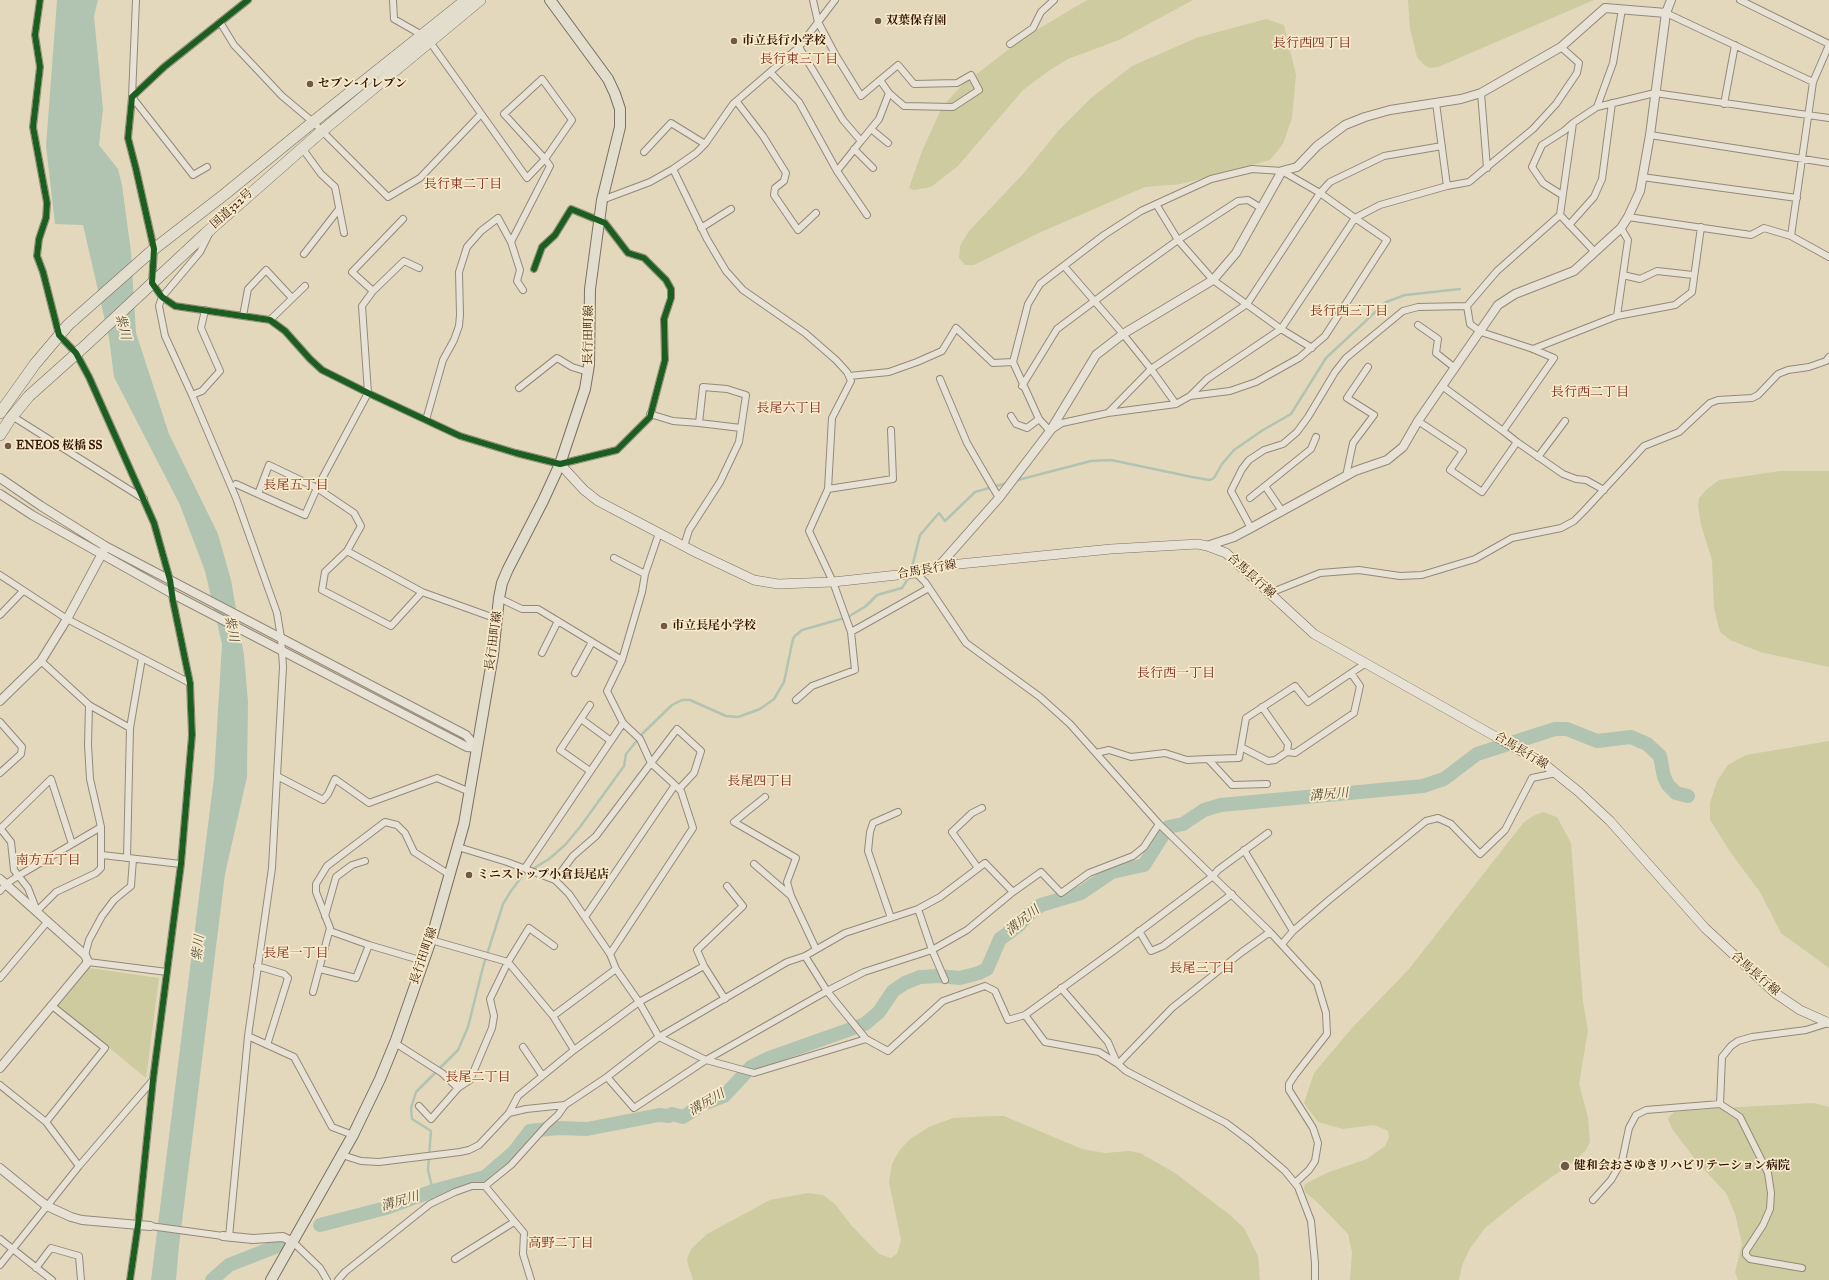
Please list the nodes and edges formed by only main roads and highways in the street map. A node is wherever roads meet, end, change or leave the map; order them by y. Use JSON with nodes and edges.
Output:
{"nodes":[{"id":1,"x":466,"y":0,"type":"edge"},
{"id":2,"x":480,"y":0,"type":"edge"},
{"id":3,"x":550,"y":0,"type":"edge"},
{"id":4,"x":426,"y":39,"type":"junction"},
{"id":5,"x":0,"y":413,"type":"edge"},
{"id":6,"x":0,"y":435,"type":"edge"},
{"id":7,"x":560,"y":464,"type":"junction"},
{"id":8,"x":1498,"y":738,"type":"road end"},
{"id":9,"x":1512,"y":746,"type":"road end"},
{"id":10,"x":1829,"y":1023,"type":"edge"},
{"id":11,"x":271,"y":1280,"type":"edge"}],
"edges":[{"from":1,"to":4,"type":"highway","name":"国道322号"},
{"from":2,"to":4,"type":"highway","name":"国道322号"},
{"from":3,"to":7,"type":"main road","name":"長行田町線"},
{"from":4,"to":5,"type":"highway","name":"国道322号"},
{"from":4,"to":6,"type":"highway","name":"国道322号"},
{"from":7,"to":8,"type":"main road","name":"合馬長行線"},
{"from":7,"to":11,"type":"main road","name":"長行田町線"},
{"from":9,"to":10,"type":"main road","name":"合馬長行線"}]}
